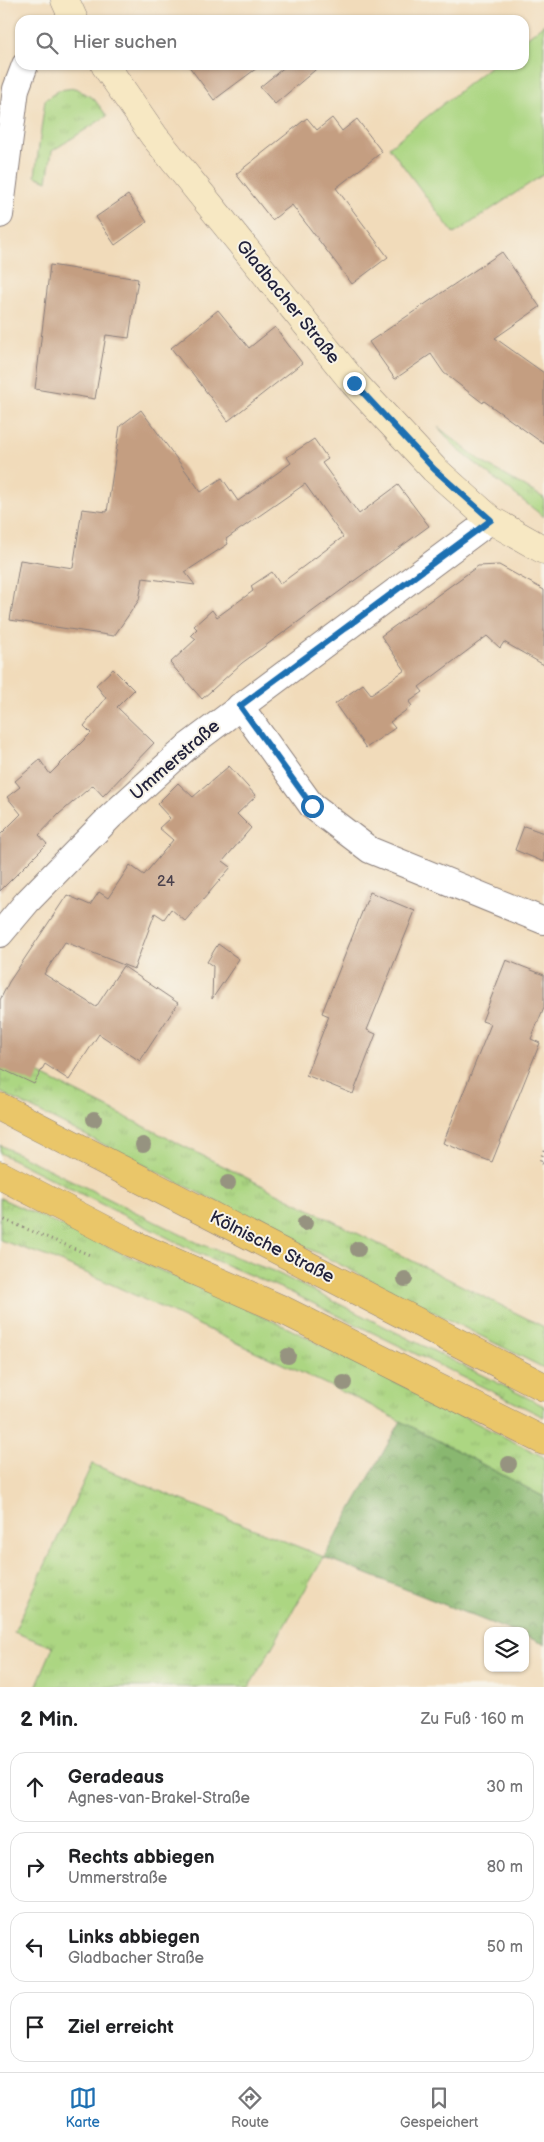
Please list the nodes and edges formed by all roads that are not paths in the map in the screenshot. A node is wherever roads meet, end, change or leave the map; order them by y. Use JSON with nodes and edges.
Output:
{"nodes":[{"id":1,"x":65,"y":0,"type":"edge"},
{"id":2,"x":72,"y":15,"type":"edge"},
{"id":3,"x":23,"y":70,"type":"edge"},
{"id":4,"x":108,"y":70,"type":"edge"},
{"id":5,"x":0,"y":215,"type":"edge"},
{"id":6,"x":491,"y":520,"type":"junction"},
{"id":7,"x":544,"y":550,"type":"edge"},
{"id":8,"x":240,"y":706,"type":"junction"},
{"id":9,"x":544,"y":922,"type":"edge"},
{"id":10,"x":0,"y":934,"type":"edge"},
{"id":11,"x":0,"y":1107,"type":"edge"},
{"id":12,"x":0,"y":1175,"type":"edge"},
{"id":13,"x":544,"y":1387,"type":"edge"},
{"id":14,"x":544,"y":1441,"type":"edge"}],
"edges":[{"from":1,"to":2,"type":"main road"},
{"from":3,"to":5,"type":"street"},
{"from":4,"to":6,"type":"main road","name":"Gladbacher Straße"},
{"from":6,"to":7,"type":"main road","name":"Gladbacher Straße"},
{"from":6,"to":8,"type":"street","name":"Ummerstraße"},
{"from":8,"to":9,"type":"street"},
{"from":8,"to":10,"type":"street","name":"Ummerstraße"},
{"from":11,"to":13,"type":"main road","name":"Kölnische Straße"},
{"from":12,"to":14,"type":"main road"}]}
